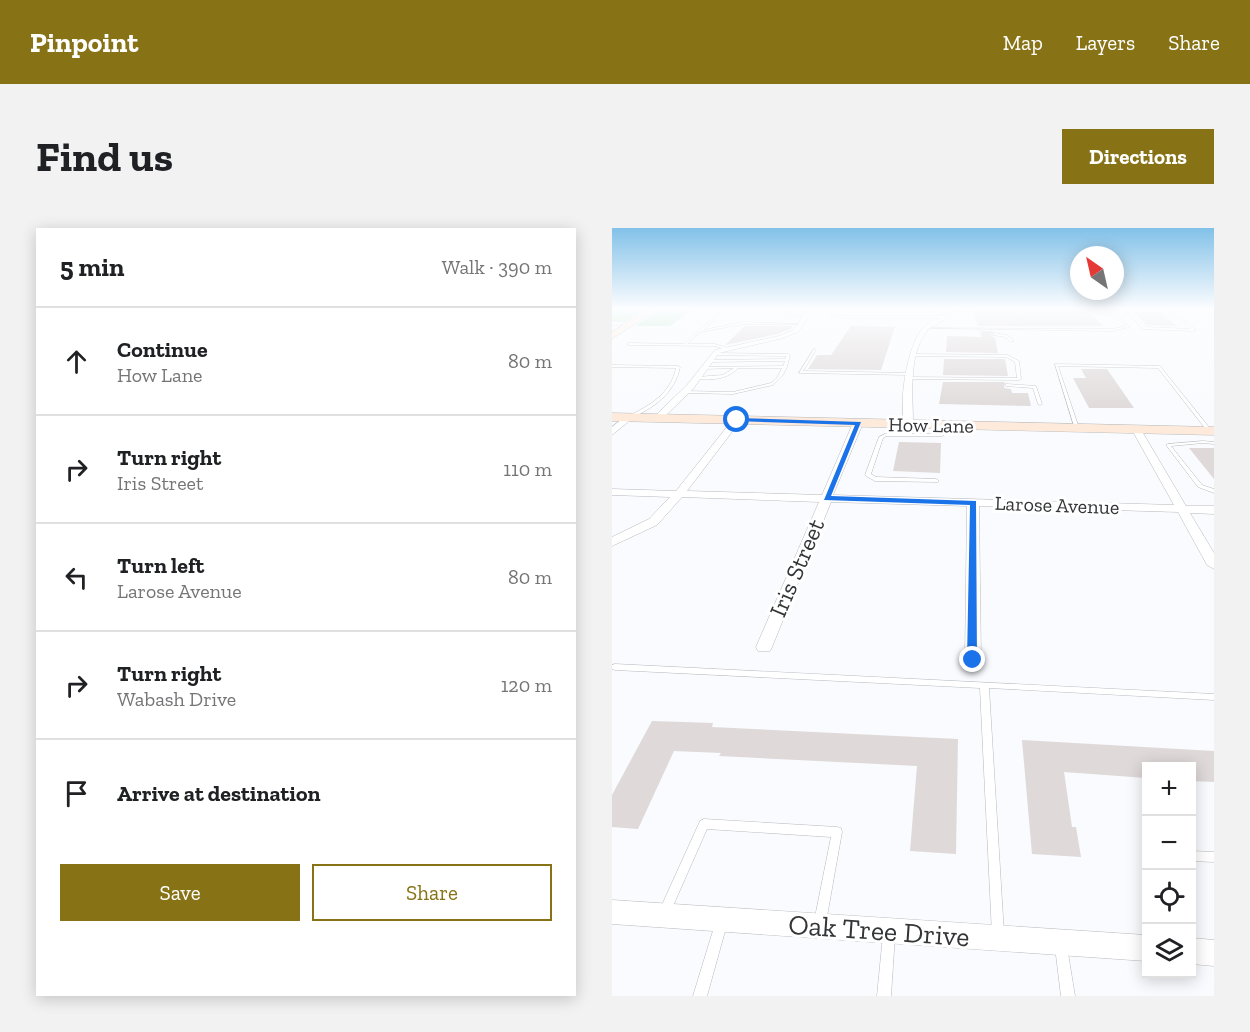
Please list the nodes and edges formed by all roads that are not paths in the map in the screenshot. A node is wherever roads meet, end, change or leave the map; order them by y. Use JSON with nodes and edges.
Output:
{"nodes":[{"id":1,"x":629,"y":344,"type":"dead end"},
{"id":2,"x":685,"y":344,"type":"joint"},
{"id":3,"x":750,"y":344,"type":"edge"},
{"id":4,"x":916,"y":344,"type":"edge"},
{"id":5,"x":726,"y":349,"type":"junction"},
{"id":6,"x":814,"y":350,"type":"dead end"},
{"id":7,"x":914,"y":355,"type":"junction"},
{"id":8,"x":712,"y":358,"type":"junction"},
{"id":9,"x":787,"y":360,"type":"junction"},
{"id":10,"x":612,"y":366,"type":"edge"},
{"id":11,"x":737,"y":367,"type":"junction"},
{"id":12,"x":785,"y":367,"type":"junction"},
{"id":13,"x":704,"y":368,"type":"junction"},
{"id":14,"x":697,"y":378,"type":"junction"},
{"id":15,"x":910,"y":378,"type":"junction"},
{"id":16,"x":684,"y":392,"type":"junction"},
{"id":17,"x":1040,"y":404,"type":"dead end"},
{"id":18,"x":612,"y":417,"type":"edge"},
{"id":19,"x":630,"y":417,"type":"junction"},
{"id":20,"x":658,"y":418,"type":"junction"},
{"id":21,"x":737,"y":420,"type":"junction"},
{"id":22,"x":858,"y":423,"type":"junction"},
{"id":23,"x":1077,"y":428,"type":"junction"},
{"id":24,"x":908,"y":429,"type":"junction"},
{"id":25,"x":1137,"y":429,"type":"junction"},
{"id":26,"x":612,"y":432,"type":"edge"},
{"id":27,"x":942,"y":435,"type":"dead end"},
{"id":28,"x":1210,"y":437,"type":"edge"},
{"id":29,"x":936,"y":481,"type":"dead end"},
{"id":30,"x":1214,"y":491,"type":"edge"},
{"id":31,"x":612,"y":492,"type":"edge"},
{"id":32,"x":679,"y":494,"type":"junction"},
{"id":33,"x":826,"y":498,"type":"junction"},
{"id":34,"x":973,"y":503,"type":"junction"},
{"id":35,"x":1182,"y":509,"type":"junction"},
{"id":36,"x":1214,"y":510,"type":"edge"},
{"id":37,"x":612,"y":542,"type":"edge"},
{"id":38,"x":1214,"y":565,"type":"edge"},
{"id":39,"x":764,"y":647,"type":"dead end"},
{"id":40,"x":973,"y":660,"type":"dead end"},
{"id":41,"x":615,"y":667,"type":"dead end"},
{"id":42,"x":984,"y":685,"type":"junction"},
{"id":43,"x":1214,"y":697,"type":"edge"},
{"id":44,"x":1196,"y":856,"type":"edge"},
{"id":45,"x":1214,"y":857,"type":"edge"},
{"id":46,"x":612,"y":912,"type":"edge"},
{"id":47,"x":663,"y":915,"type":"junction"},
{"id":48,"x":723,"y":920,"type":"junction"},
{"id":49,"x":820,"y":926,"type":"junction"},
{"id":50,"x":889,"y":931,"type":"junction"},
{"id":51,"x":998,"y":939,"type":"junction"},
{"id":52,"x":1061,"y":942,"type":"junction"},
{"id":53,"x":1142,"y":948,"type":"edge"},
{"id":54,"x":1196,"y":951,"type":"edge"},
{"id":55,"x":1214,"y":953,"type":"edge"},
{"id":56,"x":700,"y":996,"type":"edge"},
{"id":57,"x":884,"y":996,"type":"edge"},
{"id":58,"x":1068,"y":996,"type":"edge"}],
"edges":[{"from":1,"to":2,"type":"lane"},
{"from":2,"to":5,"type":"lane"},
{"from":3,"to":5,"type":"street"},
{"from":4,"to":7,"type":"street"},
{"from":5,"to":8,"type":"street"},
{"from":6,"to":15,"type":"lane"},
{"from":7,"to":15,"type":"street"},
{"from":7,"to":15,"type":"lane"},
{"from":8,"to":9,"type":"lane"},
{"from":8,"to":9,"type":"lane"},
{"from":8,"to":13,"type":"street"},
{"from":9,"to":12,"type":"lane"},
{"from":10,"to":19,"type":"lane"},
{"from":11,"to":12,"type":"lane"},
{"from":11,"to":13,"type":"lane"},
{"from":11,"to":14,"type":"lane"},
{"from":12,"to":16,"type":"lane"},
{"from":13,"to":14,"type":"street"},
{"from":14,"to":16,"type":"street"},
{"from":15,"to":17,"type":"lane"},
{"from":15,"to":24,"type":"street"},
{"from":16,"to":20,"type":"street"},
{"from":18,"to":19,"type":"main road","name":"How Lane"},
{"from":19,"to":20,"type":"main road","name":"How Lane"},
{"from":19,"to":26,"type":"street"},
{"from":20,"to":21,"type":"main road","name":"How Lane"},
{"from":21,"to":22,"type":"main road","name":"How Lane"},
{"from":21,"to":32,"type":"street"},
{"from":22,"to":24,"type":"main road","name":"How Lane"},
{"from":22,"to":33,"type":"street","name":"Iris Street"},
{"from":23,"to":24,"type":"main road","name":"How Lane"},
{"from":23,"to":25,"type":"main road","name":"How Lane"},
{"from":23,"to":28,"type":"lane"},
{"from":24,"to":27,"type":"lane"},
{"from":24,"to":29,"type":"lane"},
{"from":25,"to":28,"type":"main road","name":"How Lane"},
{"from":25,"to":35,"type":"street"},
{"from":28,"to":30,"type":"lane"},
{"from":31,"to":32,"type":"street","name":"Larose Avenue"},
{"from":32,"to":33,"type":"street","name":"Larose Avenue"},
{"from":32,"to":37,"type":"street"},
{"from":33,"to":34,"type":"street","name":"Larose Avenue"},
{"from":33,"to":39,"type":"street","name":"Iris Street"},
{"from":34,"to":35,"type":"street","name":"Larose Avenue"},
{"from":34,"to":40,"type":"street"},
{"from":35,"to":36,"type":"street","name":"Larose Avenue"},
{"from":35,"to":38,"type":"street"},
{"from":41,"to":42,"type":"lane"},
{"from":42,"to":43,"type":"lane"},
{"from":42,"to":51,"type":"lane"},
{"from":44,"to":45,"type":"lane"},
{"from":46,"to":47,"type":"street","name":"Oak Tree Drive"},
{"from":47,"to":48,"type":"street","name":"Oak Tree Drive"},
{"from":47,"to":49,"type":"lane"},
{"from":48,"to":49,"type":"street","name":"Oak Tree Drive"},
{"from":48,"to":56,"type":"lane"},
{"from":49,"to":50,"type":"street","name":"Oak Tree Drive"},
{"from":50,"to":51,"type":"street","name":"Oak Tree Drive"},
{"from":50,"to":57,"type":"lane"},
{"from":51,"to":52,"type":"street","name":"Oak Tree Drive"},
{"from":52,"to":53,"type":"street","name":"Oak Tree Drive"},
{"from":52,"to":58,"type":"lane"},
{"from":54,"to":55,"type":"street"}]}
